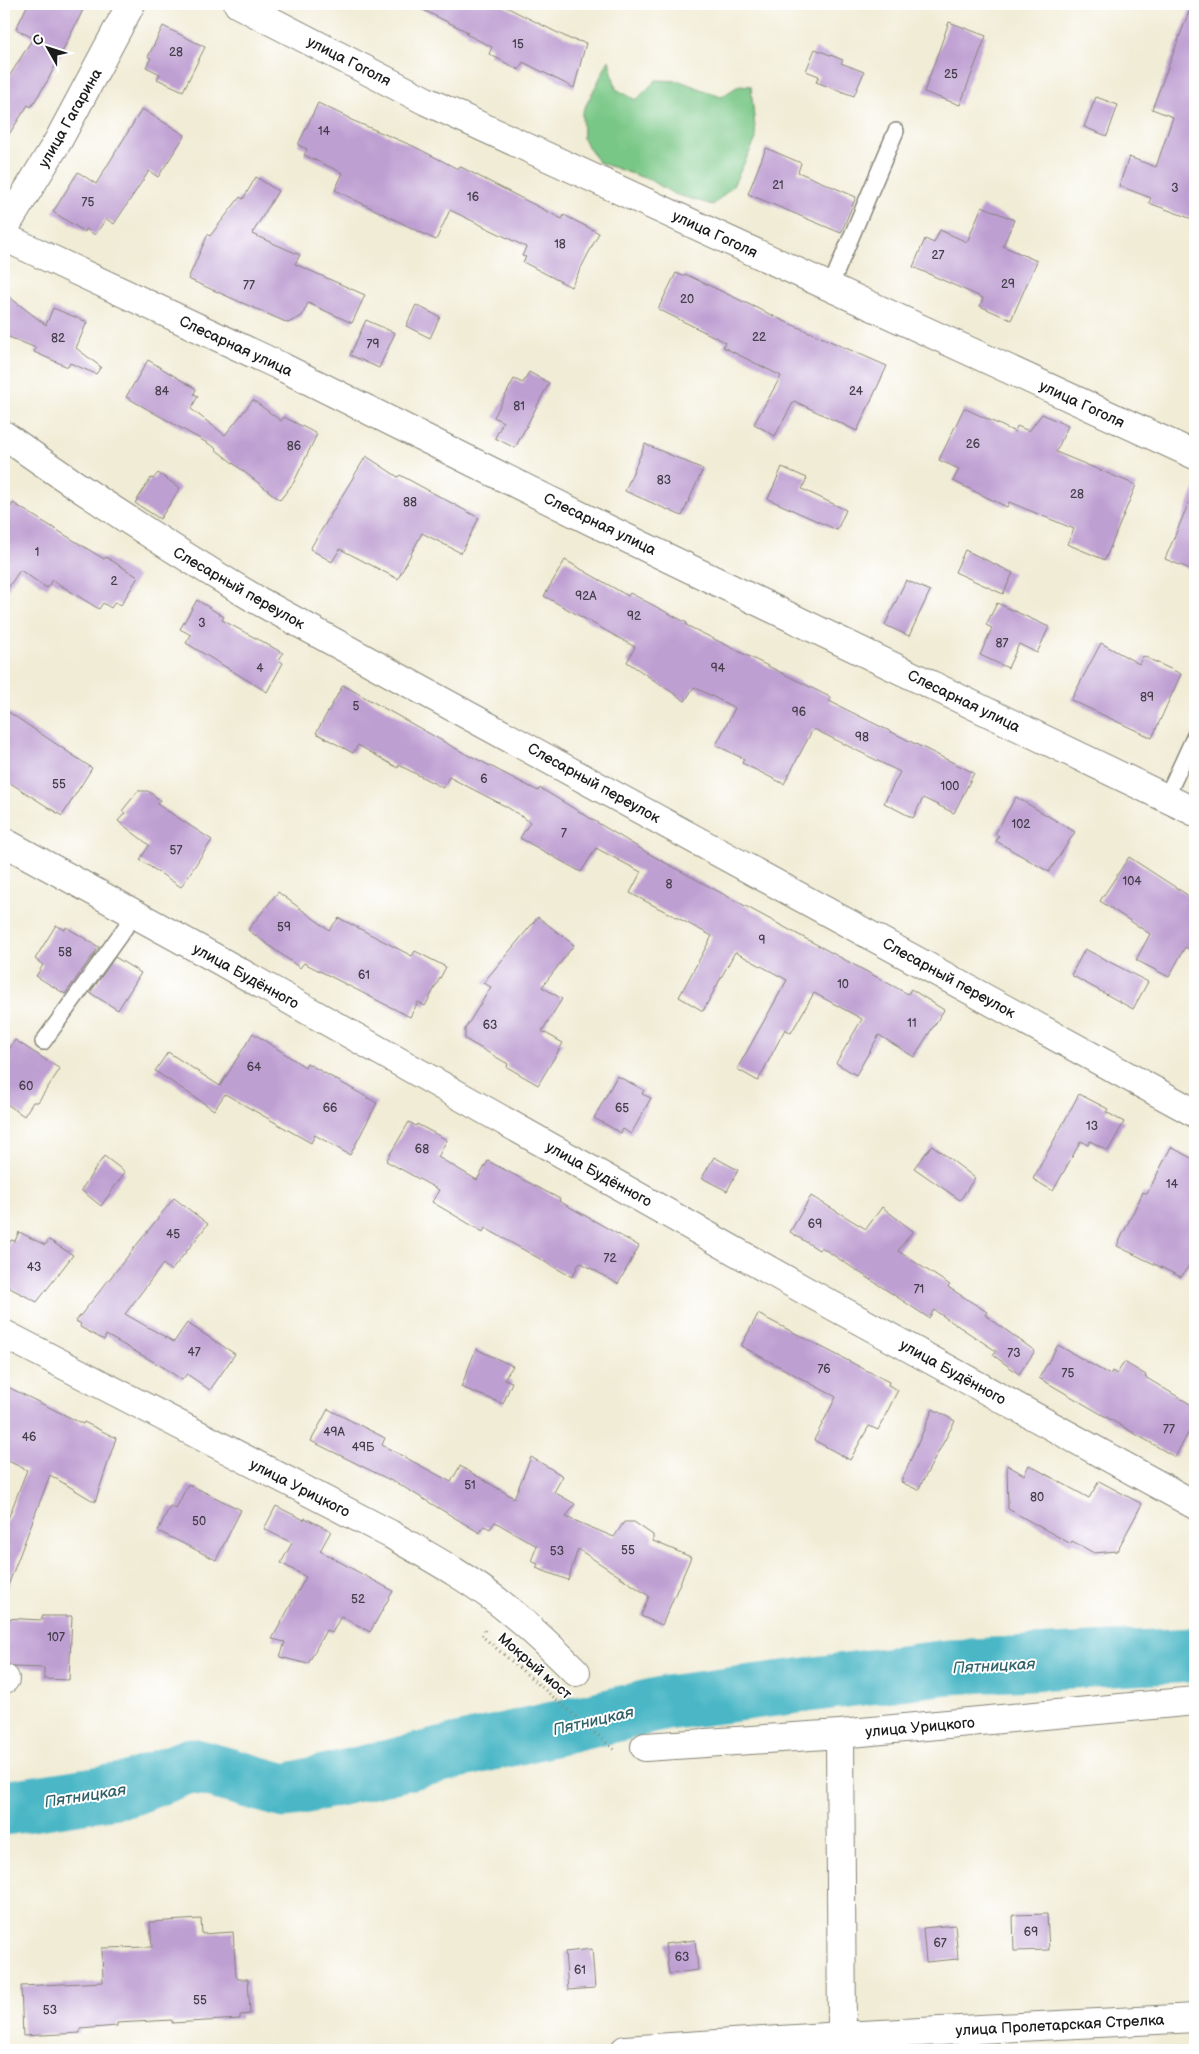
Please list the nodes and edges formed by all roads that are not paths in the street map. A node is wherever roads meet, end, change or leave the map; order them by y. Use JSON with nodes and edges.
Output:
{"nodes":[{"id":1,"x":131,"y":4,"type":"edge"},
{"id":2,"x":238,"y":4,"type":"edge"},
{"id":3,"x":896,"y":131,"type":"dead end"},
{"id":4,"x":4,"y":229,"type":"edge"},
{"id":5,"x":4,"y":237,"type":"edge"},
{"id":6,"x":830,"y":287,"type":"junction"},
{"id":7,"x":4,"y":435,"type":"edge"},
{"id":8,"x":1193,"y":449,"type":"edge"},
{"id":9,"x":1195,"y":735,"type":"edge"},
{"id":10,"x":1166,"y":798,"type":"junction"},
{"id":11,"x":1195,"y":812,"type":"edge"},
{"id":12,"x":4,"y":842,"type":"edge"},
{"id":13,"x":135,"y":914,"type":"junction"},
{"id":14,"x":43,"y":1042,"type":"dead end"},
{"id":15,"x":1195,"y":1113,"type":"edge"},
{"id":16,"x":4,"y":1334,"type":"edge"},
{"id":17,"x":1195,"y":1505,"type":"edge"},
{"id":18,"x":576,"y":1672,"type":"dead end"},
{"id":19,"x":1195,"y":1701,"type":"edge"},
{"id":20,"x":840,"y":1734,"type":"junction"},
{"id":21,"x":645,"y":1748,"type":"dead end"},
{"id":22,"x":1195,"y":2018,"type":"edge"},
{"id":23,"x":842,"y":2036,"type":"junction"},
{"id":24,"x":625,"y":2050,"type":"edge"}],
"edges":[{"from":1,"to":4,"type":"street","name":"улица Гагарина"},
{"from":2,"to":6,"type":"street","name":"улица Гоголя"},
{"from":3,"to":6,"type":"lane"},
{"from":5,"to":10,"type":"street","name":"Слесарная улица"},
{"from":6,"to":8,"type":"street","name":"улица Гоголя"},
{"from":7,"to":15,"type":"street","name":"Слесарный переулок"},
{"from":9,"to":10,"type":"lane"},
{"from":10,"to":11,"type":"street","name":"Слесарная улица"},
{"from":12,"to":13,"type":"street","name":"улица Будённого"},
{"from":13,"to":14,"type":"lane"},
{"from":13,"to":17,"type":"street","name":"улица Будённого"},
{"from":16,"to":18,"type":"street","name":"улица Урицкого"},
{"from":19,"to":20,"type":"street","name":"улица Урицкого"},
{"from":20,"to":21,"type":"street","name":"улица Урицкого"},
{"from":20,"to":23,"type":"street"},
{"from":22,"to":23,"type":"street","name":"улица Пролетарская Стрелка"},
{"from":23,"to":24,"type":"street","name":"улица Пролетарская Стрелка"}]}
